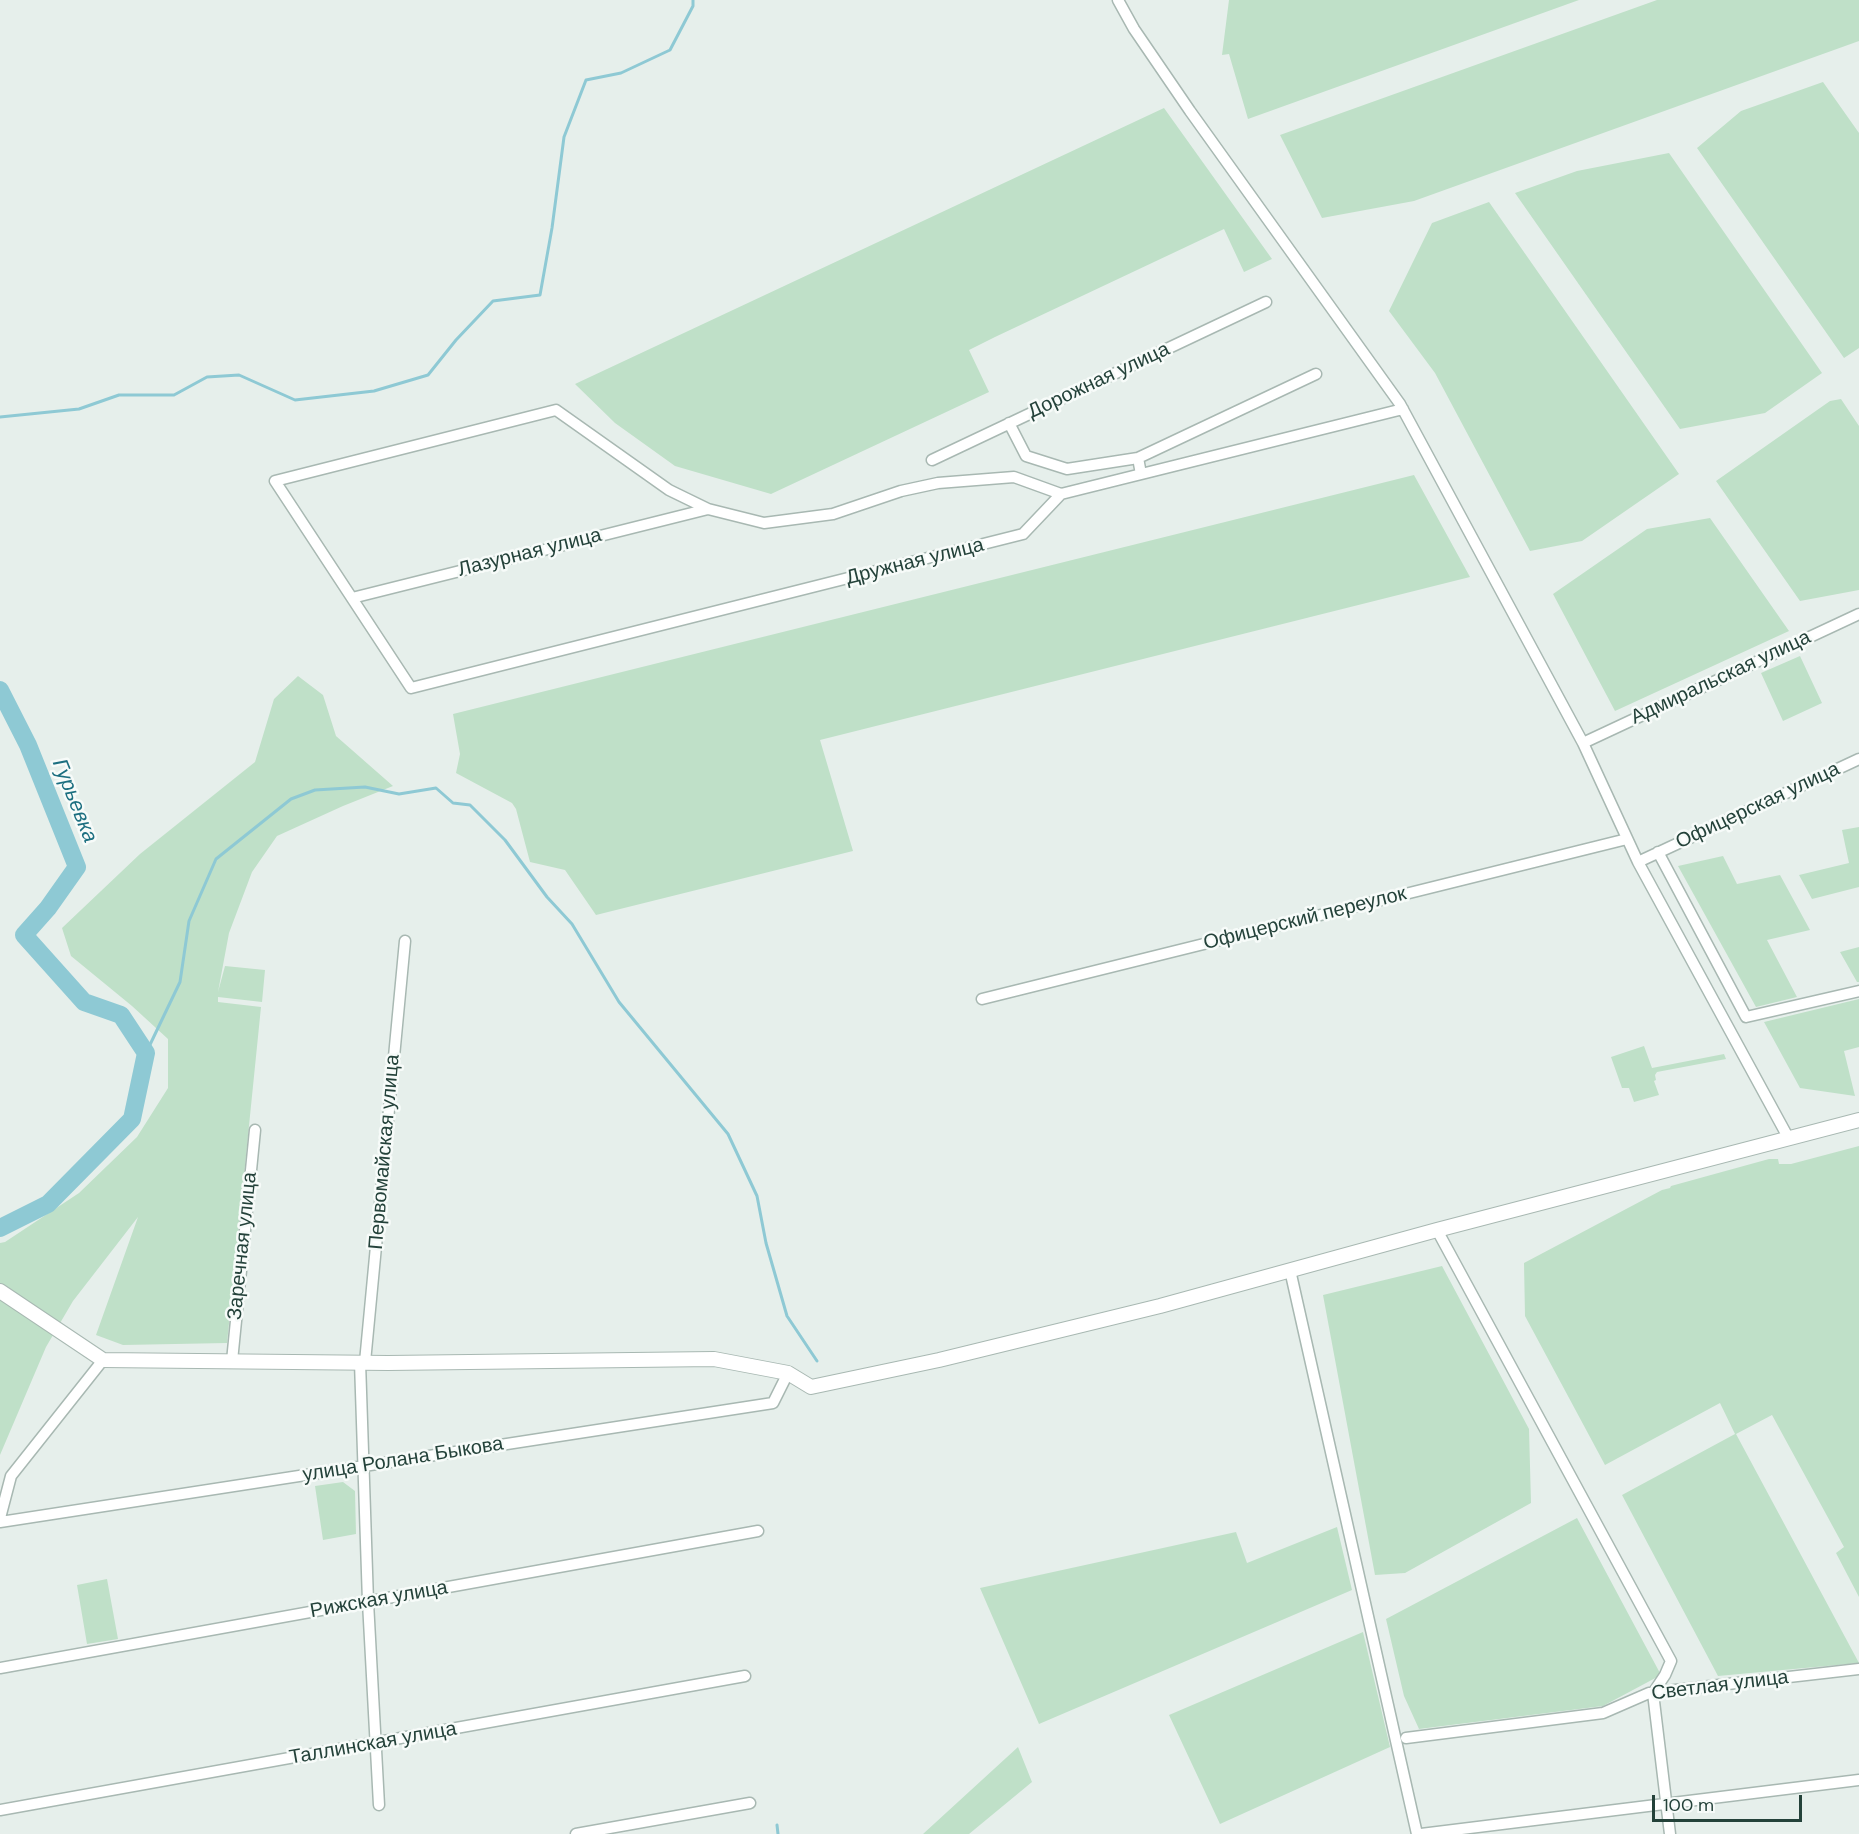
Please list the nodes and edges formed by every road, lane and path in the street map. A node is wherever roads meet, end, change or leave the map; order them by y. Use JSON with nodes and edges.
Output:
{"nodes":[{"id":1,"x":1118,"y":0,"type":"edge"},
{"id":2,"x":1266,"y":302,"type":"dead end"},
{"id":3,"x":1316,"y":374,"type":"dead end"},
{"id":4,"x":1403,"y":409,"type":"junction"},
{"id":5,"x":1010,"y":423,"type":"junction"},
{"id":6,"x":1138,"y":458,"type":"junction"},
{"id":7,"x":932,"y":460,"type":"dead end"},
{"id":8,"x":1141,"y":474,"type":"junction"},
{"id":9,"x":1061,"y":494,"type":"junction"},
{"id":10,"x":708,"y":509,"type":"junction"},
{"id":11,"x":352,"y":598,"type":"dead end"},
{"id":12,"x":1859,"y":614,"type":"edge"},
{"id":13,"x":1583,"y":743,"type":"junction"},
{"id":14,"x":1859,"y":762,"type":"edge"},
{"id":15,"x":1627,"y":839,"type":"junction"},
{"id":16,"x":1658,"y":852,"type":"junction"},
{"id":17,"x":1638,"y":862,"type":"junction"},
{"id":18,"x":405,"y":941,"type":"dead end"},
{"id":19,"x":1859,"y":991,"type":"edge"},
{"id":20,"x":982,"y":999,"type":"dead end"},
{"id":21,"x":1859,"y":1120,"type":"edge"},
{"id":22,"x":255,"y":1130,"type":"dead end"},
{"id":23,"x":1789,"y":1139,"type":"junction"},
{"id":24,"x":1437,"y":1230,"type":"junction"},
{"id":25,"x":1290,"y":1270,"type":"junction"},
{"id":26,"x":0,"y":1291,"type":"edge"},
{"id":27,"x":103,"y":1360,"type":"junction"},
{"id":28,"x":232,"y":1361,"type":"junction"},
{"id":29,"x":363,"y":1362,"type":"junction"},
{"id":30,"x":788,"y":1373,"type":"junction"},
{"id":31,"x":364,"y":1466,"type":"junction"},
{"id":32,"x":0,"y":1520,"type":"edge"},
{"id":33,"x":758,"y":1531,"type":"dead end"},
{"id":34,"x":368,"y":1602,"type":"junction"},
{"id":35,"x":0,"y":1668,"type":"edge"},
{"id":36,"x":1859,"y":1669,"type":"edge"},
{"id":37,"x":746,"y":1676,"type":"dead end"},
{"id":38,"x":1653,"y":1693,"type":"junction"},
{"id":39,"x":1406,"y":1738,"type":"dead end"},
{"id":40,"x":375,"y":1743,"type":"junction"},
{"id":41,"x":1859,"y":1779,"type":"edge"},
{"id":42,"x":750,"y":1803,"type":"dead end"},
{"id":43,"x":1666,"y":1803,"type":"junction"},
{"id":44,"x":379,"y":1805,"type":"dead end"},
{"id":45,"x":0,"y":1810,"type":"edge"},
{"id":46,"x":576,"y":1834,"type":"edge"},
{"id":47,"x":1419,"y":1834,"type":"edge"},
{"id":48,"x":1670,"y":1834,"type":"edge"}],
"edges":[{"from":1,"to":4,"type":"street"},
{"from":2,"to":5,"type":"street","name":"Дорожная улица"},
{"from":3,"to":6,"type":"street"},
{"from":4,"to":8,"type":"street"},
{"from":4,"to":13,"type":"street"},
{"from":5,"to":6,"type":"street"},
{"from":5,"to":7,"type":"street","name":"Дорожная улица"},
{"from":6,"to":8,"type":"street"},
{"from":8,"to":9,"type":"street"},
{"from":9,"to":10,"type":"street"},
{"from":9,"to":10,"type":"street","name":"Дружная улица"},
{"from":10,"to":11,"type":"street","name":"Лазурная улица"},
{"from":12,"to":13,"type":"street","name":"Адмиральская улица"},
{"from":13,"to":15,"type":"street"},
{"from":14,"to":16,"type":"street","name":"Офицерская улица"},
{"from":15,"to":17,"type":"street"},
{"from":15,"to":20,"type":"street","name":"Офицерский переулок"},
{"from":16,"to":17,"type":"street","name":"Офицерская улица"},
{"from":16,"to":19,"type":"street","name":"Офицерская улица"},
{"from":17,"to":23,"type":"street"},
{"from":18,"to":29,"type":"street","name":"Первомайская улица"},
{"from":21,"to":23,"type":"street"},
{"from":22,"to":28,"type":"street","name":"Заречная улица"},
{"from":23,"to":24,"type":"street"},
{"from":24,"to":25,"type":"street"},
{"from":24,"to":38,"type":"street"},
{"from":25,"to":30,"type":"street"},
{"from":25,"to":47,"type":"street"},
{"from":26,"to":27,"type":"street"},
{"from":27,"to":28,"type":"street"},
{"from":27,"to":32,"type":"street"},
{"from":28,"to":29,"type":"street"},
{"from":29,"to":30,"type":"street"},
{"from":29,"to":31,"type":"street","name":"Первомайская улица"},
{"from":30,"to":31,"type":"street","name":"улица Ролана Быкова"},
{"from":31,"to":32,"type":"street","name":"улица Ролана Быкова"},
{"from":31,"to":34,"type":"street","name":"Первомайская улица"},
{"from":33,"to":34,"type":"street","name":"Рижская улица"},
{"from":34,"to":35,"type":"street","name":"Рижская улица"},
{"from":34,"to":40,"type":"street","name":"Первомайская улица"},
{"from":36,"to":38,"type":"street","name":"Светлая улица"},
{"from":37,"to":40,"type":"street","name":"Таллинская улица"},
{"from":38,"to":39,"type":"street","name":"Светлая улица"},
{"from":38,"to":43,"type":"street"},
{"from":40,"to":44,"type":"street","name":"Первомайская улица"},
{"from":40,"to":45,"type":"street","name":"Таллинская улица"},
{"from":41,"to":43,"type":"street"},
{"from":42,"to":46,"type":"street"},
{"from":43,"to":47,"type":"street"},
{"from":43,"to":48,"type":"street"}]}
